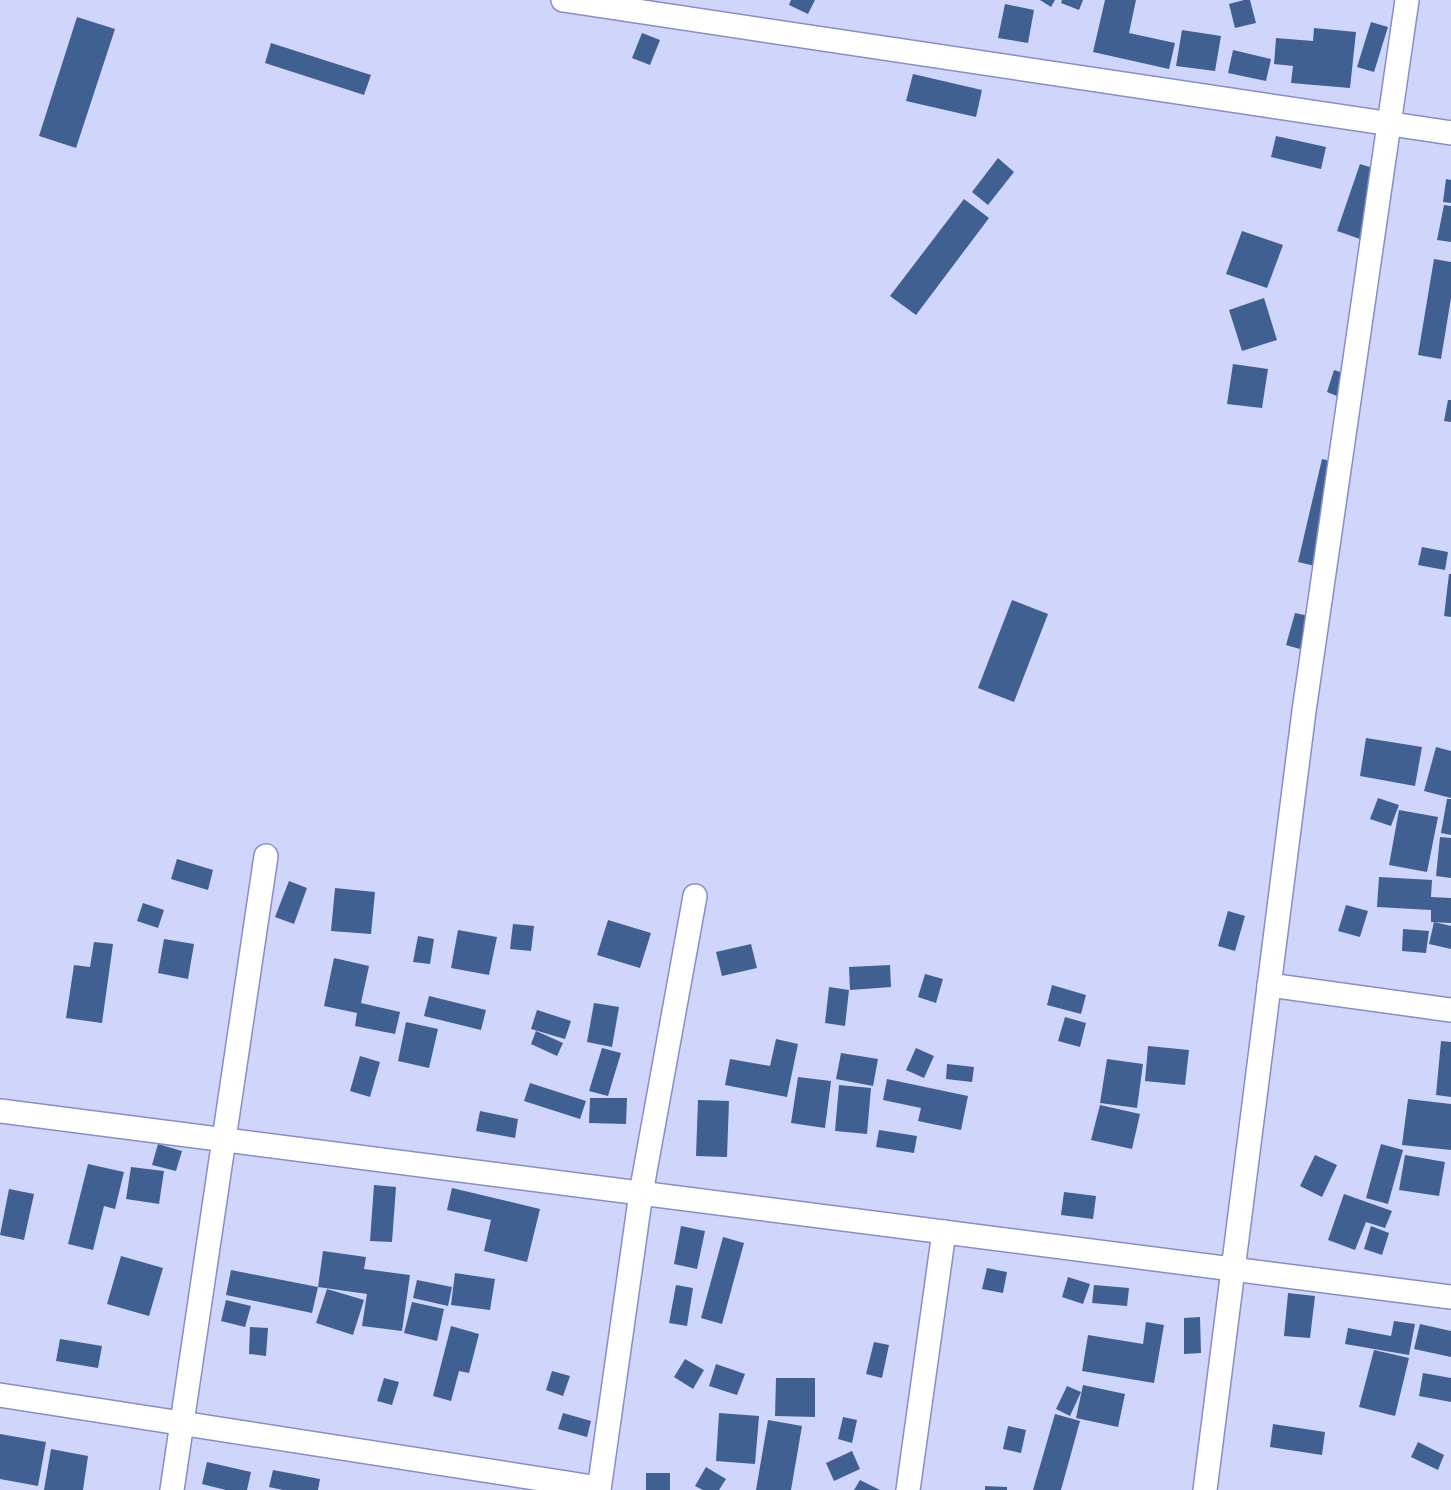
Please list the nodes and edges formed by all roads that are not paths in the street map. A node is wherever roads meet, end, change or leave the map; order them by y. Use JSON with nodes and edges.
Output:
{"nodes":[{"id":1,"x":563,"y":0,"type":"edge"},
{"id":2,"x":1407,"y":0,"type":"edge"},
{"id":3,"x":1391,"y":122,"type":"junction"},
{"id":4,"x":1451,"y":133,"type":"edge"},
{"id":5,"x":266,"y":856,"type":"dead end"},
{"id":6,"x":695,"y":896,"type":"dead end"},
{"id":7,"x":1269,"y":985,"type":"junction"},
{"id":8,"x":1451,"y":1010,"type":"edge"},
{"id":9,"x":0,"y":1111,"type":"edge"},
{"id":10,"x":224,"y":1140,"type":"junction"},
{"id":11,"x":641,"y":1193,"type":"junction"},
{"id":12,"x":944,"y":1232,"type":"junction"},
{"id":13,"x":1233,"y":1269,"type":"junction"},
{"id":14,"x":1451,"y":1297,"type":"edge"},
{"id":15,"x":0,"y":1395,"type":"edge"},
{"id":16,"x":182,"y":1423,"type":"junction"},
{"id":17,"x":599,"y":1489,"type":"edge"},
{"id":18,"x":172,"y":1490,"type":"edge"},
{"id":19,"x":908,"y":1490,"type":"edge"},
{"id":20,"x":1205,"y":1490,"type":"edge"}],
"edges":[{"from":1,"to":3,"type":"street"},
{"from":2,"to":3,"type":"street"},
{"from":3,"to":4,"type":"street"},
{"from":3,"to":7,"type":"street"},
{"from":5,"to":10,"type":"street"},
{"from":6,"to":11,"type":"street"},
{"from":7,"to":8,"type":"street"},
{"from":7,"to":13,"type":"street"},
{"from":9,"to":10,"type":"street"},
{"from":10,"to":11,"type":"street"},
{"from":10,"to":16,"type":"street"},
{"from":11,"to":12,"type":"street"},
{"from":11,"to":17,"type":"street"},
{"from":12,"to":13,"type":"street"},
{"from":12,"to":19,"type":"street"},
{"from":13,"to":14,"type":"street"},
{"from":13,"to":20,"type":"street"},
{"from":15,"to":16,"type":"street"},
{"from":16,"to":17,"type":"street"},
{"from":16,"to":18,"type":"street"}]}
